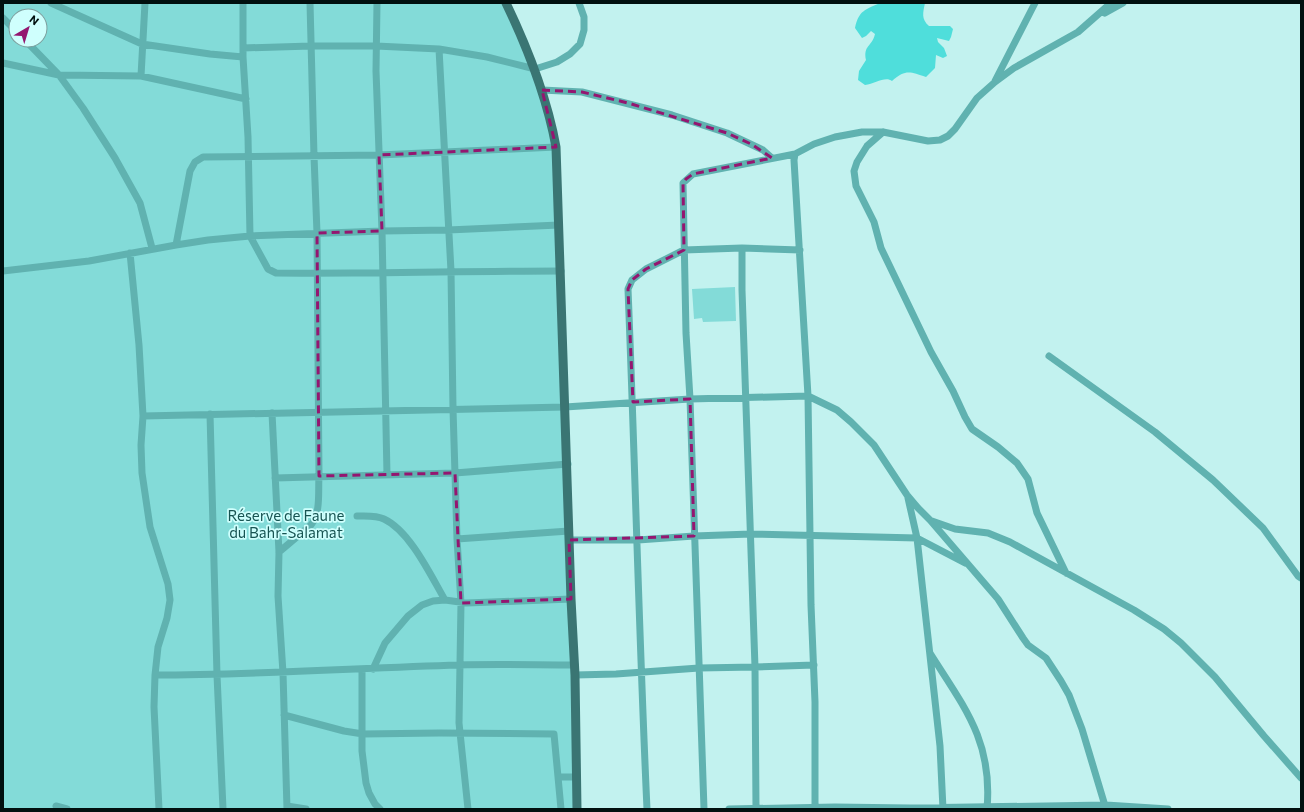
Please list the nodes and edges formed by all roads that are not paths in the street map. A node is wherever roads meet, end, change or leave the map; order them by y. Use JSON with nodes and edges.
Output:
{"nodes":[{"id":1,"x":51,"y":3,"type":"edge"},
{"id":2,"x":145,"y":3,"type":"edge"},
{"id":3,"x":243,"y":3,"type":"edge"},
{"id":4,"x":310,"y":3,"type":"edge"},
{"id":5,"x":377,"y":3,"type":"edge"},
{"id":6,"x":506,"y":3,"type":"edge"},
{"id":7,"x":579,"y":3,"type":"edge"},
{"id":8,"x":1035,"y":3,"type":"edge"},
{"id":9,"x":1111,"y":3,"type":"edge"},
{"id":10,"x":1123,"y":3,"type":"edge"},
{"id":11,"x":1092,"y":20,"type":"junction"},
{"id":12,"x":142,"y":44,"type":"junction"},
{"id":13,"x":311,"y":46,"type":"junction"},
{"id":14,"x":376,"y":46,"type":"junction"},
{"id":15,"x":33,"y":48,"type":"edge"},
{"id":16,"x":244,"y":48,"type":"junction"},
{"id":17,"x":438,"y":49,"type":"junction"},
{"id":18,"x":243,"y":57,"type":"junction"},
{"id":19,"x":3,"y":63,"type":"edge"},
{"id":20,"x":535,"y":69,"type":"junction"},
{"id":21,"x":59,"y":75,"type":"junction"},
{"id":22,"x":141,"y":76,"type":"junction"},
{"id":23,"x":995,"y":82,"type":"junction"},
{"id":24,"x":542,"y":90,"type":"junction"},
{"id":25,"x":246,"y":99,"type":"junction"},
{"id":26,"x":883,"y":132,"type":"junction"},
{"id":27,"x":556,"y":147,"type":"junction"},
{"id":28,"x":445,"y":152,"type":"junction"},
{"id":29,"x":379,"y":154,"type":"junction"},
{"id":30,"x":795,"y":154,"type":"junction"},
{"id":31,"x":314,"y":156,"type":"junction"},
{"id":32,"x":248,"y":157,"type":"junction"},
{"id":33,"x":772,"y":158,"type":"junction"},
{"id":34,"x":559,"y":225,"type":"junction"},
{"id":35,"x":448,"y":230,"type":"junction"},
{"id":36,"x":382,"y":231,"type":"junction"},
{"id":37,"x":317,"y":233,"type":"junction"},
{"id":38,"x":250,"y":236,"type":"junction"},
{"id":39,"x":176,"y":245,"type":"junction"},
{"id":40,"x":152,"y":248,"type":"junction"},
{"id":41,"x":742,"y":248,"type":"junction"},
{"id":42,"x":684,"y":250,"type":"junction"},
{"id":43,"x":800,"y":250,"type":"junction"},
{"id":44,"x":130,"y":253,"type":"junction"},
{"id":45,"x":3,"y":271,"type":"edge"},
{"id":46,"x":451,"y":271,"type":"junction"},
{"id":47,"x":561,"y":271,"type":"junction"},
{"id":48,"x":382,"y":272,"type":"junction"},
{"id":49,"x":317,"y":274,"type":"junction"},
{"id":50,"x":1049,"y":356,"type":"dead end"},
{"id":51,"x":808,"y":396,"type":"junction"},
{"id":52,"x":746,"y":397,"type":"junction"},
{"id":53,"x":690,"y":399,"type":"junction"},
{"id":54,"x":633,"y":402,"type":"junction"},
{"id":55,"x":565,"y":407,"type":"junction"},
{"id":56,"x":453,"y":409,"type":"junction"},
{"id":57,"x":386,"y":410,"type":"junction"},
{"id":58,"x":318,"y":412,"type":"junction"},
{"id":59,"x":272,"y":413,"type":"junction"},
{"id":60,"x":210,"y":414,"type":"junction"},
{"id":61,"x":143,"y":416,"type":"junction"},
{"id":62,"x":568,"y":464,"type":"junction"},
{"id":63,"x":455,"y":473,"type":"junction"},
{"id":64,"x":387,"y":475,"type":"junction"},
{"id":65,"x":319,"y":476,"type":"junction"},
{"id":66,"x":275,"y":478,"type":"junction"},
{"id":67,"x":907,"y":495,"type":"junction"},
{"id":68,"x":357,"y":516,"type":"dead end"},
{"id":69,"x":930,"y":520,"type":"junction"},
{"id":70,"x":751,"y":534,"type":"junction"},
{"id":71,"x":569,"y":535,"type":"junction"},
{"id":72,"x":810,"y":535,"type":"junction"},
{"id":73,"x":694,"y":536,"type":"junction"},
{"id":74,"x":917,"y":538,"type":"junction"},
{"id":75,"x":457,"y":539,"type":"junction"},
{"id":76,"x":638,"y":540,"type":"junction"},
{"id":77,"x":279,"y":552,"type":"junction"},
{"id":78,"x":968,"y":565,"type":"junction"},
{"id":79,"x":1066,"y":573,"type":"junction"},
{"id":80,"x":1301,"y":578,"type":"edge"},
{"id":81,"x":571,"y":599,"type":"junction"},
{"id":82,"x":445,"y":600,"type":"junction"},
{"id":83,"x":461,"y":603,"type":"junction"},
{"id":84,"x":928,"y":651,"type":"junction"},
{"id":85,"x":459,"y":665,"type":"junction"},
{"id":86,"x":575,"y":665,"type":"junction"},
{"id":87,"x":814,"y":665,"type":"junction"},
{"id":88,"x":755,"y":667,"type":"junction"},
{"id":89,"x":699,"y":668,"type":"junction"},
{"id":90,"x":362,"y":669,"type":"junction"},
{"id":91,"x":373,"y":669,"type":"junction"},
{"id":92,"x":641,"y":672,"type":"junction"},
{"id":93,"x":283,"y":673,"type":"junction"},
{"id":94,"x":155,"y":675,"type":"junction"},
{"id":95,"x":217,"y":675,"type":"junction"},
{"id":96,"x":575,"y":675,"type":"junction"},
{"id":97,"x":284,"y":715,"type":"junction"},
{"id":98,"x":363,"y":734,"type":"junction"},
{"id":99,"x":460,"y":734,"type":"junction"},
{"id":100,"x":576,"y":777,"type":"junction"},
{"id":101,"x":558,"y":778,"type":"junction"},
{"id":102,"x":1301,"y":778,"type":"edge"},
{"id":103,"x":56,"y":806,"type":"dead end"},
{"id":104,"x":1106,"y":807,"type":"edge"},
{"id":105,"x":287,"y":808,"type":"edge"},
{"id":106,"x":814,"y":808,"type":"junction"},
{"id":107,"x":910,"y":808,"type":"edge"},
{"id":108,"x":943,"y":808,"type":"edge"},
{"id":109,"x":987,"y":808,"type":"edge"},
{"id":110,"x":1034,"y":808,"type":"edge"},
{"id":111,"x":67,"y":809,"type":"edge"},
{"id":112,"x":159,"y":809,"type":"edge"},
{"id":113,"x":223,"y":809,"type":"edge"},
{"id":114,"x":306,"y":809,"type":"edge"},
{"id":115,"x":380,"y":809,"type":"edge"},
{"id":116,"x":468,"y":809,"type":"edge"},
{"id":117,"x":560,"y":809,"type":"edge"},
{"id":118,"x":577,"y":809,"type":"edge"},
{"id":119,"x":647,"y":809,"type":"edge"},
{"id":120,"x":704,"y":809,"type":"edge"},
{"id":121,"x":729,"y":809,"type":"edge"},
{"id":122,"x":756,"y":809,"type":"edge"},
{"id":123,"x":1164,"y":809,"type":"edge"},
{"id":124,"x":1168,"y":809,"type":"edge"}],
"edges":[{"from":1,"to":12,"type":"street"},
{"from":2,"to":12,"type":"street"},
{"from":3,"to":16,"type":"street"},
{"from":4,"to":13,"type":"street"},
{"from":5,"to":14,"type":"street"},
{"from":6,"to":20,"type":"main road"},
{"from":7,"to":20,"type":"street"},
{"from":8,"to":23,"type":"street"},
{"from":9,"to":11,"type":"street"},
{"from":10,"to":11,"type":"street"},
{"from":11,"to":23,"type":"street"},
{"from":12,"to":18,"type":"street"},
{"from":12,"to":22,"type":"street"},
{"from":13,"to":14,"type":"street"},
{"from":13,"to":16,"type":"street"},
{"from":13,"to":31,"type":"street"},
{"from":14,"to":17,"type":"street"},
{"from":14,"to":29,"type":"street"},
{"from":15,"to":21,"type":"street"},
{"from":16,"to":18,"type":"street"},
{"from":17,"to":20,"type":"street"},
{"from":17,"to":28,"type":"street"},
{"from":18,"to":25,"type":"street"},
{"from":19,"to":21,"type":"street"},
{"from":20,"to":24,"type":"main road"},
{"from":21,"to":22,"type":"street"},
{"from":21,"to":40,"type":"street"},
{"from":22,"to":25,"type":"street"},
{"from":23,"to":26,"type":"street"},
{"from":24,"to":27,"type":"main road"},
{"from":24,"to":33,"type":"street"},
{"from":25,"to":32,"type":"street"},
{"from":26,"to":30,"type":"street"},
{"from":26,"to":79,"type":"street"},
{"from":27,"to":28,"type":"street"},
{"from":27,"to":34,"type":"main road"},
{"from":28,"to":29,"type":"street"},
{"from":28,"to":35,"type":"street"},
{"from":29,"to":31,"type":"street"},
{"from":29,"to":36,"type":"street"},
{"from":30,"to":33,"type":"street"},
{"from":30,"to":43,"type":"street"},
{"from":31,"to":32,"type":"street"},
{"from":31,"to":37,"type":"street"},
{"from":32,"to":38,"type":"street"},
{"from":32,"to":39,"type":"street"},
{"from":33,"to":42,"type":"street"},
{"from":34,"to":35,"type":"street"},
{"from":34,"to":47,"type":"main road"},
{"from":35,"to":36,"type":"street"},
{"from":35,"to":46,"type":"street"},
{"from":36,"to":37,"type":"street"},
{"from":36,"to":48,"type":"street"},
{"from":37,"to":38,"type":"street"},
{"from":37,"to":49,"type":"street"},
{"from":38,"to":39,"type":"street"},
{"from":38,"to":49,"type":"street"},
{"from":39,"to":40,"type":"street"},
{"from":40,"to":44,"type":"street"},
{"from":41,"to":42,"type":"street"},
{"from":41,"to":43,"type":"street"},
{"from":41,"to":52,"type":"street"},
{"from":42,"to":53,"type":"street"},
{"from":42,"to":54,"type":"street"},
{"from":43,"to":51,"type":"street"},
{"from":44,"to":45,"type":"street"},
{"from":44,"to":61,"type":"street"},
{"from":46,"to":47,"type":"street"},
{"from":46,"to":48,"type":"street"},
{"from":46,"to":56,"type":"street"},
{"from":47,"to":55,"type":"main road"},
{"from":48,"to":49,"type":"street"},
{"from":48,"to":57,"type":"street"},
{"from":49,"to":58,"type":"street"},
{"from":50,"to":80,"type":"street"},
{"from":51,"to":52,"type":"street"},
{"from":51,"to":67,"type":"street"},
{"from":51,"to":72,"type":"street"},
{"from":52,"to":53,"type":"street"},
{"from":52,"to":70,"type":"street"},
{"from":53,"to":54,"type":"street"},
{"from":53,"to":73,"type":"street"},
{"from":54,"to":55,"type":"street"},
{"from":54,"to":76,"type":"street"},
{"from":55,"to":56,"type":"street"},
{"from":55,"to":62,"type":"main road"},
{"from":56,"to":57,"type":"street"},
{"from":56,"to":63,"type":"street"},
{"from":57,"to":58,"type":"street"},
{"from":57,"to":64,"type":"street"},
{"from":58,"to":59,"type":"street"},
{"from":58,"to":65,"type":"street"},
{"from":59,"to":60,"type":"street"},
{"from":59,"to":66,"type":"street"},
{"from":60,"to":61,"type":"street"},
{"from":60,"to":95,"type":"street"},
{"from":61,"to":94,"type":"street"},
{"from":62,"to":63,"type":"street"},
{"from":62,"to":71,"type":"main road"},
{"from":63,"to":64,"type":"street"},
{"from":63,"to":75,"type":"street"},
{"from":64,"to":65,"type":"street"},
{"from":65,"to":66,"type":"street"},
{"from":65,"to":77,"type":"street"},
{"from":66,"to":77,"type":"street"},
{"from":67,"to":69,"type":"street"},
{"from":67,"to":74,"type":"street"},
{"from":68,"to":82,"type":"street"},
{"from":69,"to":78,"type":"street"},
{"from":69,"to":79,"type":"street"},
{"from":70,"to":72,"type":"street"},
{"from":70,"to":73,"type":"street"},
{"from":70,"to":88,"type":"street"},
{"from":71,"to":75,"type":"street"},
{"from":71,"to":76,"type":"street"},
{"from":71,"to":81,"type":"main road"},
{"from":72,"to":74,"type":"street"},
{"from":72,"to":87,"type":"street"},
{"from":73,"to":76,"type":"street"},
{"from":73,"to":89,"type":"street"},
{"from":74,"to":78,"type":"street"},
{"from":74,"to":84,"type":"street"},
{"from":75,"to":83,"type":"street"},
{"from":76,"to":92,"type":"street"},
{"from":77,"to":93,"type":"street"},
{"from":78,"to":104,"type":"street"},
{"from":79,"to":102,"type":"street"},
{"from":81,"to":83,"type":"street"},
{"from":81,"to":86,"type":"main road"},
{"from":82,"to":83,"type":"street"},
{"from":82,"to":91,"type":"street"},
{"from":83,"to":85,"type":"street"},
{"from":84,"to":108,"type":"street"},
{"from":84,"to":109,"type":"street"},
{"from":85,"to":86,"type":"street"},
{"from":85,"to":91,"type":"street"},
{"from":85,"to":99,"type":"street"},
{"from":86,"to":96,"type":"main road"},
{"from":87,"to":88,"type":"street"},
{"from":87,"to":106,"type":"street"},
{"from":88,"to":89,"type":"street"},
{"from":88,"to":122,"type":"street"},
{"from":89,"to":92,"type":"street"},
{"from":89,"to":120,"type":"street"},
{"from":90,"to":91,"type":"street"},
{"from":90,"to":93,"type":"street"},
{"from":90,"to":98,"type":"street"},
{"from":92,"to":96,"type":"street"},
{"from":92,"to":119,"type":"street"},
{"from":93,"to":95,"type":"street"},
{"from":93,"to":97,"type":"street"},
{"from":94,"to":95,"type":"street"},
{"from":94,"to":112,"type":"street"},
{"from":95,"to":113,"type":"street"},
{"from":96,"to":100,"type":"main road"},
{"from":97,"to":98,"type":"street"},
{"from":97,"to":105,"type":"street"},
{"from":98,"to":99,"type":"street"},
{"from":98,"to":115,"type":"street"},
{"from":99,"to":101,"type":"street"},
{"from":99,"to":116,"type":"street"},
{"from":100,"to":101,"type":"street"},
{"from":100,"to":118,"type":"main road"},
{"from":101,"to":117,"type":"street"},
{"from":103,"to":111,"type":"street"},
{"from":104,"to":110,"type":"street"},
{"from":104,"to":123,"type":"street"},
{"from":105,"to":114,"type":"street"},
{"from":106,"to":107,"type":"street"},
{"from":106,"to":122,"type":"street"},
{"from":107,"to":108,"type":"street"},
{"from":108,"to":109,"type":"street"},
{"from":109,"to":110,"type":"street"},
{"from":121,"to":122,"type":"street"},
{"from":123,"to":124,"type":"street"}]}
